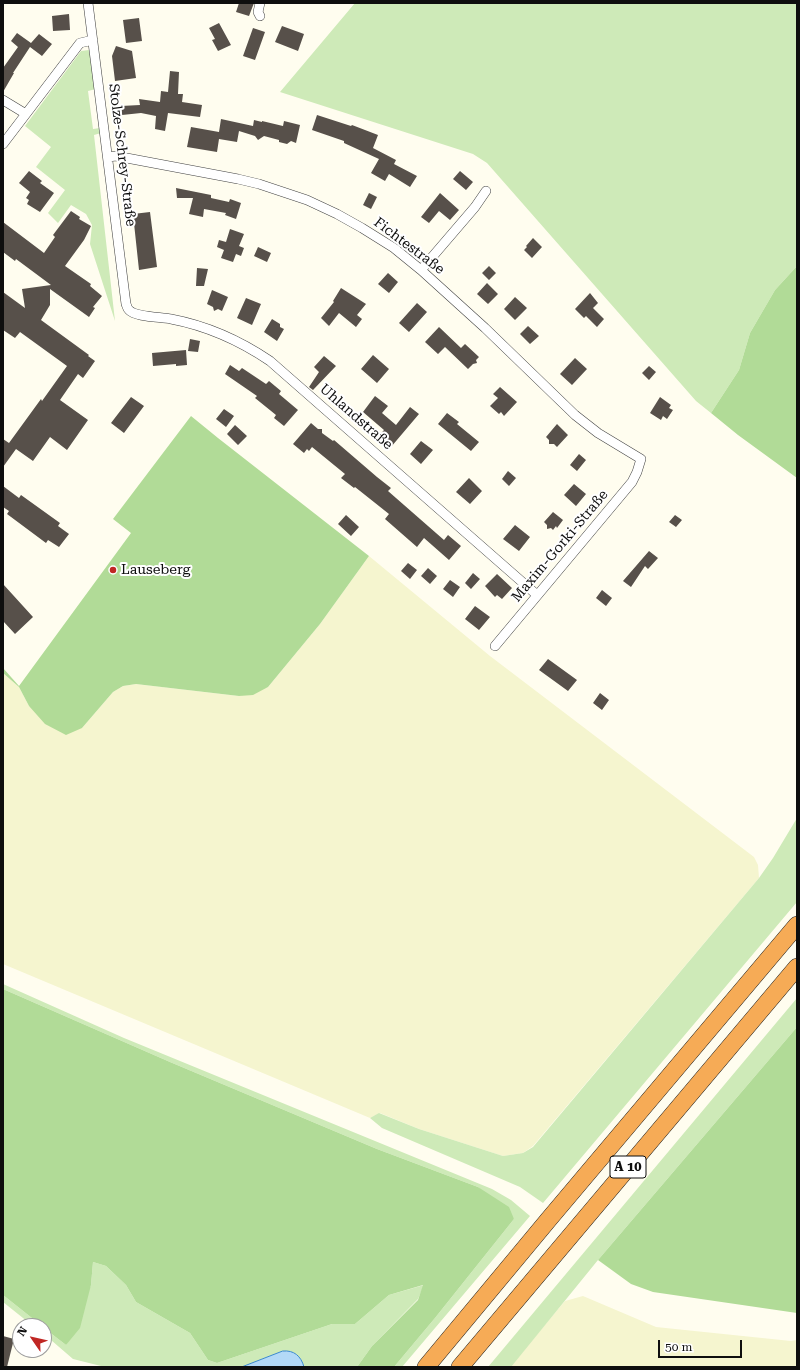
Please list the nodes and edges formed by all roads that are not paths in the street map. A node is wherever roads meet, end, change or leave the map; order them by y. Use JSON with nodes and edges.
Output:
{"nodes":[{"id":1,"x":88,"y":3,"type":"edge"},
{"id":2,"x":260,"y":3,"type":"edge"},
{"id":3,"x":260,"y":16,"type":"dead end"},
{"id":4,"x":93,"y":40,"type":"junction"},
{"id":5,"x":3,"y":100,"type":"edge"},
{"id":6,"x":26,"y":114,"type":"junction"},
{"id":7,"x":3,"y":144,"type":"edge"},
{"id":8,"x":108,"y":157,"type":"junction"},
{"id":9,"x":486,"y":191,"type":"dead end"},
{"id":10,"x":421,"y":270,"type":"junction"},
{"id":11,"x":129,"y":310,"type":"joint"},
{"id":12,"x":641,"y":459,"type":"joint"},
{"id":13,"x":537,"y":595,"type":"junction"},
{"id":14,"x":495,"y":646,"type":"dead end"},
{"id":15,"x":797,"y":925,"type":"edge"},
{"id":16,"x":797,"y":967,"type":"edge"},
{"id":17,"x":426,"y":1367,"type":"edge"},
{"id":18,"x":460,"y":1367,"type":"edge"}],
"edges":[{"from":1,"to":4,"type":"street","name":"Stolze-Schrey-Straße"},
{"from":2,"to":3,"type":"street"},
{"from":4,"to":6,"type":"street"},
{"from":4,"to":8,"type":"street","name":"Stolze-Schrey-Straße"},
{"from":5,"to":6,"type":"street"},
{"from":6,"to":7,"type":"street"},
{"from":8,"to":10,"type":"street","name":"Fichtestraße"},
{"from":8,"to":11,"type":"street","name":"Stolze-Schrey-Straße"},
{"from":9,"to":10,"type":"street"},
{"from":10,"to":12,"type":"street","name":"Fichtestraße"},
{"from":11,"to":13,"type":"street","name":"Uhlandstraße"},
{"from":12,"to":13,"type":"street","name":"Maxim-Gorki-Straße"},
{"from":13,"to":14,"type":"street","name":"Maxim-Gorki-Straße"},
{"from":15,"to":17,"type":"highway","number":"A 10"},
{"from":16,"to":18,"type":"highway","number":"A 10"}]}
